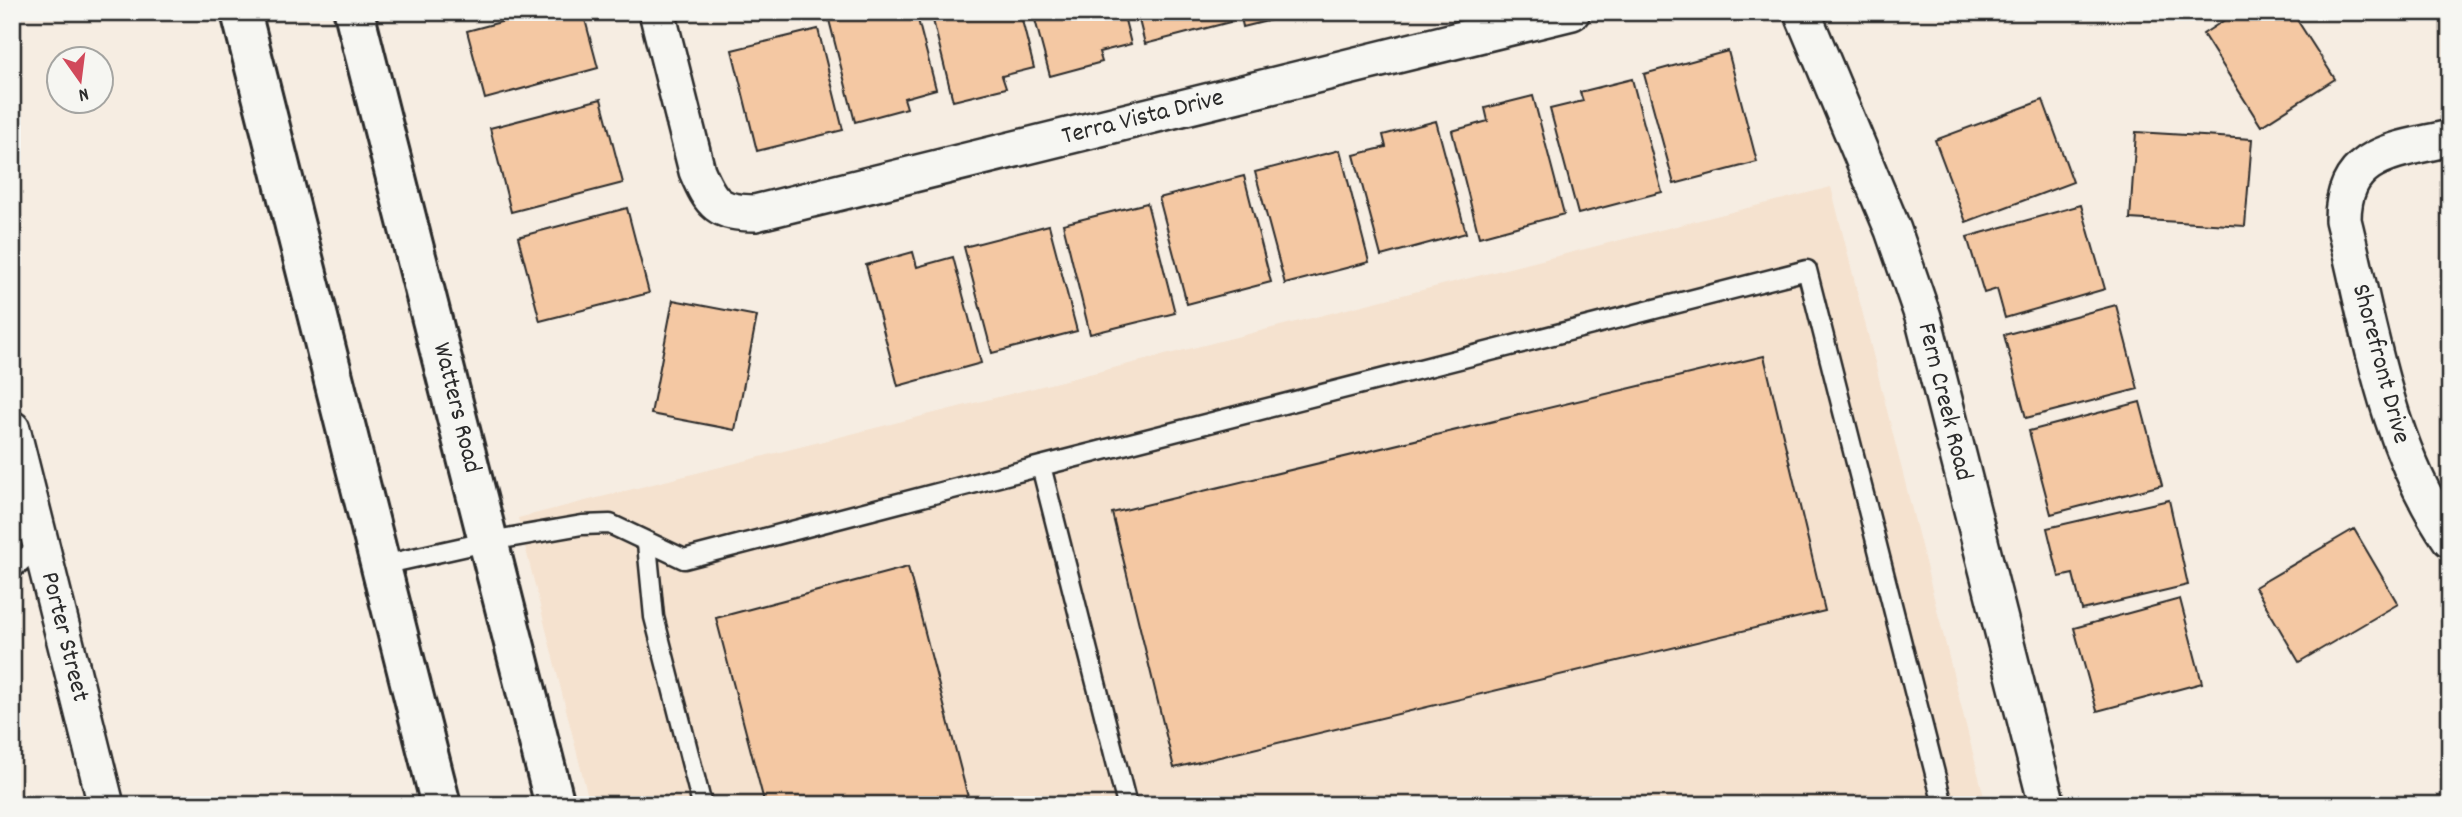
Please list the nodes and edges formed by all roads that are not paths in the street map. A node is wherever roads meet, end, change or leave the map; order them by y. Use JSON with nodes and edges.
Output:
{"nodes":[{"id":1,"x":240,"y":12,"type":"edge"},
{"id":2,"x":355,"y":12,"type":"edge"},
{"id":3,"x":657,"y":12,"type":"edge"},
{"id":4,"x":1572,"y":12,"type":"edge"},
{"id":5,"x":1802,"y":12,"type":"edge"},
{"id":6,"x":2450,"y":138,"type":"edge"},
{"id":7,"x":12,"y":429,"type":"edge"},
{"id":8,"x":1041,"y":466,"type":"junction"},
{"id":9,"x":2450,"y":539,"type":"edge"},
{"id":10,"x":490,"y":541,"type":"junction"},
{"id":11,"x":41,"y":543,"type":"junction"},
{"id":12,"x":647,"y":544,"type":"junction"},
{"id":13,"x":378,"y":566,"type":"junction"},
{"id":14,"x":12,"y":570,"type":"edge"},
{"id":15,"x":106,"y":805,"type":"edge"},
{"id":16,"x":441,"y":805,"type":"edge"},
{"id":17,"x":555,"y":805,"type":"edge"},
{"id":18,"x":702,"y":805,"type":"edge"},
{"id":19,"x":1127,"y":805,"type":"edge"},
{"id":20,"x":1943,"y":805,"type":"edge"},
{"id":21,"x":2047,"y":805,"type":"edge"}],
"edges":[{"from":1,"to":13,"type":"main road"},
{"from":2,"to":10,"type":"main road","name":"Watters Road"},
{"from":3,"to":4,"type":"street","name":"Terra Vista Drive"},
{"from":5,"to":21,"type":"street","name":"Fern Creek Road"},
{"from":6,"to":9,"type":"street","name":"Shorefront Drive"},
{"from":7,"to":11,"type":"street","name":"Porter Street"},
{"from":8,"to":12,"type":"lane"},
{"from":8,"to":19,"type":"lane"},
{"from":8,"to":20,"type":"lane"},
{"from":10,"to":12,"type":"lane"},
{"from":10,"to":13,"type":"lane"},
{"from":10,"to":17,"type":"main road","name":"Watters Road"},
{"from":11,"to":14,"type":"lane"},
{"from":11,"to":15,"type":"street","name":"Porter Street"},
{"from":12,"to":18,"type":"lane"},
{"from":13,"to":16,"type":"main road"}]}
